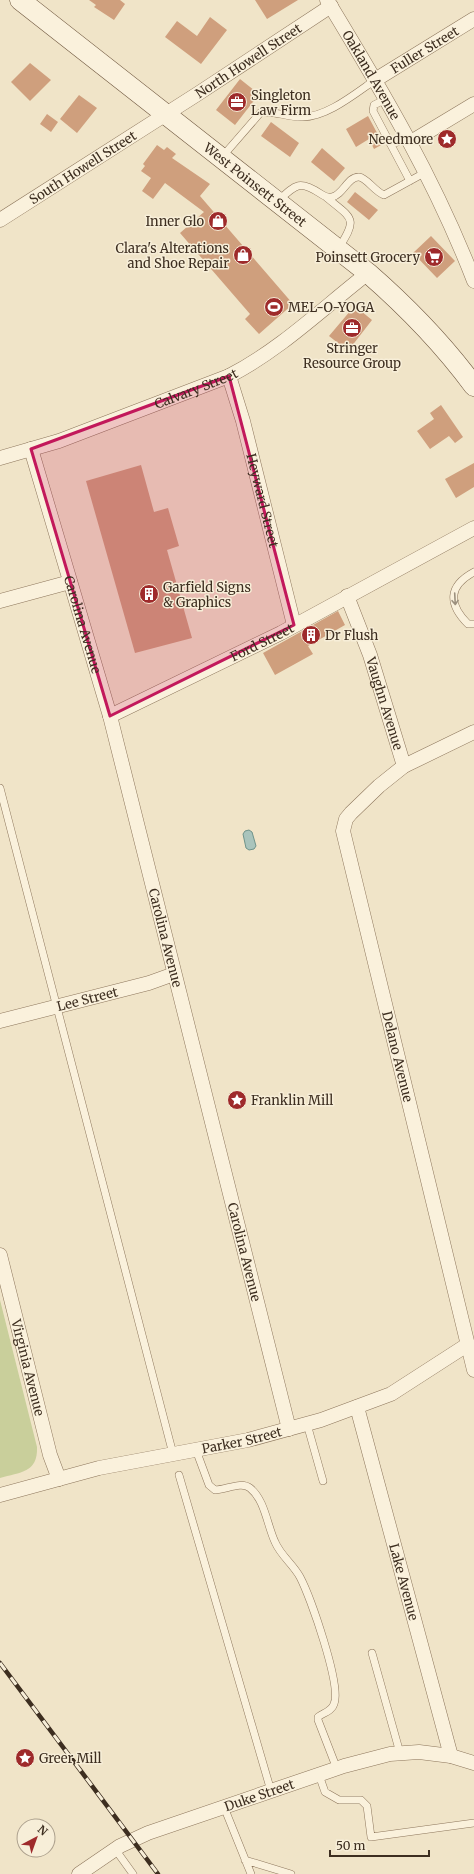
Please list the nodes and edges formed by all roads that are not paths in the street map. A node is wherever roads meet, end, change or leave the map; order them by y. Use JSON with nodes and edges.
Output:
{"nodes":[{"id":1,"x":20,"y":0,"type":"edge"},
{"id":2,"x":329,"y":3,"type":"edge"},
{"id":3,"x":474,"y":19,"type":"edge"},
{"id":4,"x":375,"y":80,"type":"junction"},
{"id":5,"x":386,"y":99,"type":"junction"},
{"id":6,"x":474,"y":104,"type":"edge"},
{"id":7,"x":165,"y":114,"type":"junction"},
{"id":8,"x":409,"y":140,"type":"junction"},
{"id":9,"x":391,"y":145,"type":"junction"},
{"id":10,"x":222,"y":158,"type":"junction"},
{"id":11,"x":426,"y":172,"type":"junction"},
{"id":12,"x":410,"y":181,"type":"junction"},
{"id":13,"x":325,"y":197,"type":"junction"},
{"id":14,"x":277,"y":202,"type":"junction"},
{"id":15,"x":0,"y":220,"type":"edge"},
{"id":16,"x":338,"y":249,"type":"junction"},
{"id":17,"x":368,"y":273,"type":"junction"},
{"id":18,"x":474,"y":281,"type":"edge"},
{"id":19,"x":229,"y":376,"type":"junction"},
{"id":20,"x":474,"y":386,"type":"edge"},
{"id":21,"x":31,"y":449,"type":"junction"},
{"id":22,"x":0,"y":458,"type":"edge"},
{"id":23,"x":474,"y":528,"type":"edge"},
{"id":24,"x":474,"y":572,"type":"edge"},
{"id":25,"x":70,"y":582,"type":"junction"},
{"id":26,"x":348,"y":596,"type":"junction"},
{"id":27,"x":0,"y":601,"type":"edge"},
{"id":28,"x":474,"y":624,"type":"edge"},
{"id":29,"x":294,"y":625,"type":"junction"},
{"id":30,"x":110,"y":716,"type":"junction"},
{"id":31,"x":474,"y":732,"type":"edge"},
{"id":32,"x":404,"y":766,"type":"junction"},
{"id":33,"x":0,"y":788,"type":"edge"},
{"id":34,"x":174,"y":974,"type":"junction"},
{"id":35,"x":56,"y":1006,"type":"junction"},
{"id":36,"x":0,"y":1020,"type":"edge"},
{"id":37,"x":0,"y":1255,"type":"edge"},
{"id":38,"x":469,"y":1335,"type":"edge"},
{"id":39,"x":474,"y":1370,"type":"edge"},
{"id":40,"x":357,"y":1407,"type":"junction"},
{"id":41,"x":307,"y":1424,"type":"junction"},
{"id":42,"x":289,"y":1429,"type":"junction"},
{"id":43,"x":196,"y":1450,"type":"junction"},
{"id":44,"x":173,"y":1454,"type":"junction"},
{"id":45,"x":179,"y":1475,"type":"dead end"},
{"id":46,"x":58,"y":1479,"type":"junction"},
{"id":47,"x":323,"y":1481,"type":"dead end"},
{"id":48,"x":0,"y":1495,"type":"edge"},
{"id":49,"x":372,"y":1653,"type":"dead end"},
{"id":50,"x":400,"y":1753,"type":"junction"},
{"id":51,"x":451,"y":1756,"type":"junction"},
{"id":52,"x":474,"y":1763,"type":"edge"},
{"id":53,"x":337,"y":1769,"type":"junction"},
{"id":54,"x":319,"y":1775,"type":"junction"},
{"id":55,"x":271,"y":1791,"type":"junction"},
{"id":56,"x":224,"y":1807,"type":"junction"},
{"id":57,"x":474,"y":1823,"type":"edge"},
{"id":58,"x":115,"y":1849,"type":"junction"},
{"id":59,"x":245,"y":1860,"type":"junction"},
{"id":60,"x":79,"y":1874,"type":"edge"},
{"id":61,"x":133,"y":1874,"type":"edge"},
{"id":62,"x":251,"y":1874,"type":"edge"},
{"id":63,"x":291,"y":1874,"type":"edge"}],
"edges":[{"from":1,"to":7,"type":"main road","name":"West Poinsett Street"},
{"from":2,"to":4,"type":"street","name":"Oakland Avenue"},
{"from":2,"to":7,"type":"street","name":"North Howell Street"},
{"from":3,"to":4,"type":"street","name":"Fuller Street"},
{"from":4,"to":5,"type":"street","name":"Oakland Avenue"},
{"from":4,"to":10,"type":"lane"},
{"from":5,"to":8,"type":"street","name":"Oakland Avenue"},
{"from":5,"to":9,"type":"lane"},
{"from":6,"to":8,"type":"street"},
{"from":7,"to":10,"type":"main road","name":"West Poinsett Street"},
{"from":7,"to":15,"type":"street","name":"South Howell Street"},
{"from":8,"to":9,"type":"lane"},
{"from":8,"to":11,"type":"street","name":"Oakland Avenue"},
{"from":9,"to":12,"type":"lane"},
{"from":10,"to":14,"type":"main road","name":"West Poinsett Street"},
{"from":11,"to":12,"type":"lane"},
{"from":11,"to":18,"type":"street","name":"Oakland Avenue"},
{"from":12,"to":13,"type":"lane"},
{"from":13,"to":14,"type":"lane"},
{"from":13,"to":16,"type":"lane"},
{"from":14,"to":16,"type":"main road","name":"West Poinsett Street"},
{"from":16,"to":17,"type":"main road","name":"West Poinsett Street"},
{"from":17,"to":19,"type":"street","name":"Calvary Street"},
{"from":17,"to":20,"type":"main road","name":"West Poinsett Street"},
{"from":19,"to":21,"type":"street","name":"Calvary Street"},
{"from":19,"to":29,"type":"street","name":"Heyward Street"},
{"from":21,"to":22,"type":"street","name":"Calvary Street"},
{"from":21,"to":25,"type":"street","name":"Carolina Avenue"},
{"from":23,"to":26,"type":"street","name":"Ford Street"},
{"from":24,"to":28,"type":"lane","one_way":true},
{"from":25,"to":27,"type":"street"},
{"from":25,"to":30,"type":"street","name":"Carolina Avenue"},
{"from":26,"to":29,"type":"street","name":"Ford Street"},
{"from":26,"to":32,"type":"street","name":"Vaughn Avenue"},
{"from":29,"to":30,"type":"street","name":"Ford Street"},
{"from":30,"to":34,"type":"street","name":"Carolina Avenue"},
{"from":31,"to":32,"type":"street","name":"Delano Avenue"},
{"from":32,"to":38,"type":"street","name":"Delano Avenue"},
{"from":33,"to":35,"type":"lane"},
{"from":34,"to":35,"type":"street","name":"Lee Street"},
{"from":34,"to":42,"type":"street","name":"Carolina Avenue"},
{"from":35,"to":36,"type":"street","name":"Lee Street"},
{"from":35,"to":44,"type":"lane"},
{"from":37,"to":46,"type":"street","name":"Virginia Avenue"},
{"from":38,"to":39,"type":"street","name":"Delano Avenue"},
{"from":38,"to":40,"type":"street","name":"Parker Street"},
{"from":40,"to":41,"type":"street","name":"Parker Street"},
{"from":40,"to":51,"type":"street","name":"Lake Avenue"},
{"from":41,"to":42,"type":"street","name":"Parker Street"},
{"from":41,"to":47,"type":"lane"},
{"from":42,"to":43,"type":"street","name":"Parker Street"},
{"from":43,"to":44,"type":"street","name":"Parker Street"},
{"from":43,"to":53,"type":"lane"},
{"from":44,"to":46,"type":"street","name":"Parker Street"},
{"from":45,"to":55,"type":"lane"},
{"from":46,"to":48,"type":"street","name":"Parker Street"},
{"from":49,"to":50,"type":"lane"},
{"from":50,"to":51,"type":"street","name":"Duke Street"},
{"from":50,"to":53,"type":"street","name":"Duke Street"},
{"from":51,"to":52,"type":"street","name":"Duke Street"},
{"from":53,"to":54,"type":"street","name":"Duke Street"},
{"from":54,"to":55,"type":"street","name":"Duke Street"},
{"from":54,"to":57,"type":"lane"},
{"from":55,"to":56,"type":"street","name":"Duke Street"},
{"from":56,"to":58,"type":"street","name":"Duke Street"},
{"from":56,"to":59,"type":"lane"},
{"from":58,"to":60,"type":"street","name":"Duke Street"},
{"from":58,"to":61,"type":"lane"},
{"from":59,"to":62,"type":"lane"},
{"from":59,"to":63,"type":"lane"}]}
